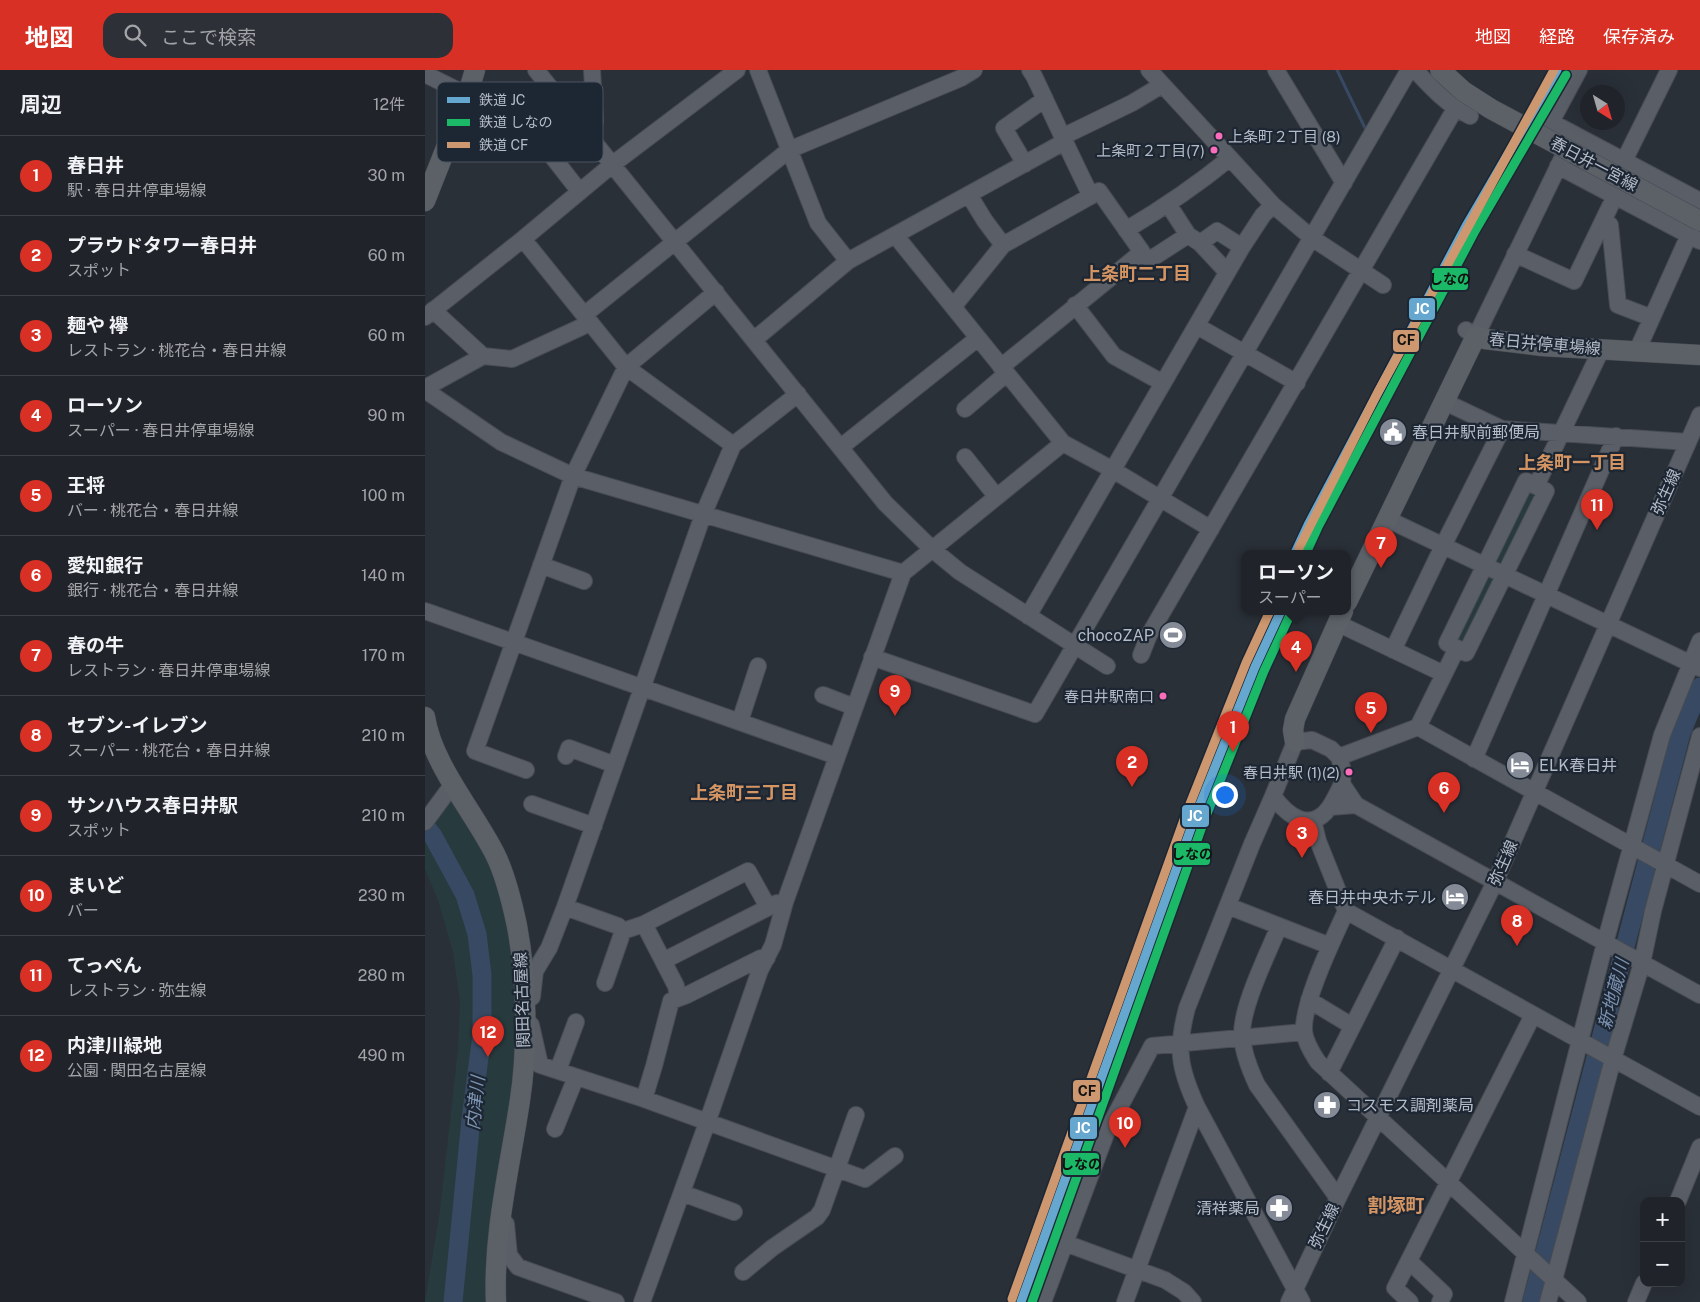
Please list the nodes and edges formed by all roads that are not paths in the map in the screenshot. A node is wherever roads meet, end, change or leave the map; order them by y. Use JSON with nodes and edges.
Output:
{"nodes":[{"id":1,"x":475,"y":70,"type":"edge"},
{"id":2,"x":536,"y":70,"type":"edge"},
{"id":3,"x":737,"y":70,"type":"edge"},
{"id":4,"x":758,"y":70,"type":"edge"},
{"id":5,"x":974,"y":70,"type":"edge"},
{"id":6,"x":1151,"y":70,"type":"edge"},
{"id":7,"x":1275,"y":70,"type":"edge"},
{"id":8,"x":1409,"y":70,"type":"edge"},
{"id":9,"x":1415,"y":70,"type":"edge"},
{"id":10,"x":1440,"y":70,"type":"edge"},
{"id":11,"x":1579,"y":70,"type":"edge"},
{"id":12,"x":1669,"y":70,"type":"edge"},
{"id":13,"x":1036,"y":72,"type":"edge"},
{"id":14,"x":425,"y":74,"type":"edge"},
{"id":15,"x":443,"y":82,"type":"edge"},
{"id":16,"x":471,"y":82,"type":"edge"},
{"id":17,"x":546,"y":82,"type":"edge"},
{"id":18,"x":1162,"y":85,"type":"junction"},
{"id":19,"x":1045,"y":99,"type":"junction"},
{"id":20,"x":1574,"y":134,"type":"junction"},
{"id":21,"x":1063,"y":140,"type":"junction"},
{"id":22,"x":789,"y":150,"type":"junction"},
{"id":23,"x":603,"y":152,"type":"edge"},
{"id":24,"x":1230,"y":158,"type":"junction"},
{"id":25,"x":1624,"y":161,"type":"junction"},
{"id":26,"x":440,"y":162,"type":"edge"},
{"id":27,"x":556,"y":162,"type":"edge"},
{"id":28,"x":613,"y":164,"type":"junction"},
{"id":29,"x":1025,"y":164,"type":"junction"},
{"id":30,"x":1558,"y":166,"type":"junction"},
{"id":31,"x":1344,"y":183,"type":"junction"},
{"id":32,"x":580,"y":192,"type":"junction"},
{"id":33,"x":969,"y":195,"type":"junction"},
{"id":34,"x":426,"y":196,"type":"edge"},
{"id":35,"x":1091,"y":196,"type":"junction"},
{"id":36,"x":1615,"y":196,"type":"junction"},
{"id":37,"x":1698,"y":196,"type":"edge"},
{"id":38,"x":1169,"y":204,"type":"junction"},
{"id":39,"x":1273,"y":205,"type":"junction"},
{"id":40,"x":1603,"y":221,"type":"junction"},
{"id":41,"x":1126,"y":230,"type":"junction"},
{"id":42,"x":1696,"y":232,"type":"edge"},
{"id":43,"x":895,"y":235,"type":"junction"},
{"id":44,"x":1312,"y":238,"type":"junction"},
{"id":45,"x":523,"y":239,"type":"junction"},
{"id":46,"x":1194,"y":239,"type":"junction"},
{"id":47,"x":675,"y":241,"type":"junction"},
{"id":48,"x":1003,"y":246,"type":"junction"},
{"id":49,"x":1241,"y":247,"type":"junction"},
{"id":50,"x":1140,"y":254,"type":"junction"},
{"id":51,"x":1515,"y":254,"type":"junction"},
{"id":52,"x":848,"y":261,"type":"junction"},
{"id":53,"x":1361,"y":271,"type":"junction"},
{"id":54,"x":1227,"y":272,"type":"junction"},
{"id":55,"x":1383,"y":285,"type":"dead end"},
{"id":56,"x":716,"y":292,"type":"junction"},
{"id":57,"x":1075,"y":306,"type":"junction"},
{"id":58,"x":953,"y":307,"type":"junction"},
{"id":59,"x":429,"y":313,"type":"edge"},
{"id":60,"x":1652,"y":318,"type":"junction"},
{"id":61,"x":587,"y":319,"type":"junction"},
{"id":62,"x":1197,"y":326,"type":"junction"},
{"id":63,"x":1471,"y":333,"type":"junction"},
{"id":64,"x":978,"y":338,"type":"junction"},
{"id":65,"x":755,"y":340,"type":"junction"},
{"id":66,"x":1601,"y":350,"type":"junction"},
{"id":67,"x":1637,"y":351,"type":"junction"},
{"id":68,"x":1244,"y":354,"type":"junction"},
{"id":69,"x":1700,"y":355,"type":"edge"},
{"id":70,"x":483,"y":356,"type":"junction"},
{"id":71,"x":626,"y":367,"type":"junction"},
{"id":72,"x":1004,"y":370,"type":"junction"},
{"id":73,"x":1163,"y":383,"type":"junction"},
{"id":74,"x":1297,"y":383,"type":"junction"},
{"id":75,"x":425,"y":389,"type":"edge"},
{"id":76,"x":797,"y":394,"type":"junction"},
{"id":77,"x":1445,"y":402,"type":"junction"},
{"id":78,"x":965,"y":409,"type":"dead end"},
{"id":79,"x":1700,"y":415,"type":"edge"},
{"id":80,"x":1502,"y":429,"type":"junction"},
{"id":81,"x":1562,"y":432,"type":"junction"},
{"id":82,"x":1616,"y":436,"type":"junction"},
{"id":83,"x":1688,"y":442,"type":"junction"},
{"id":84,"x":1063,"y":443,"type":"junction"},
{"id":85,"x":733,"y":445,"type":"junction"},
{"id":86,"x":841,"y":447,"type":"junction"},
{"id":87,"x":965,"y":457,"type":"dead end"},
{"id":88,"x":1113,"y":470,"type":"junction"},
{"id":89,"x":573,"y":476,"type":"junction"},
{"id":90,"x":1536,"y":486,"type":"junction"},
{"id":91,"x":996,"y":496,"type":"junction"},
{"id":92,"x":1160,"y":498,"type":"junction"},
{"id":93,"x":703,"y":515,"type":"junction"},
{"id":94,"x":1387,"y":520,"type":"junction"},
{"id":95,"x":1211,"y":529,"type":"junction"},
{"id":96,"x":1443,"y":546,"type":"junction"},
{"id":97,"x":932,"y":549,"type":"junction"},
{"id":98,"x":541,"y":566,"type":"junction"},
{"id":99,"x":1485,"y":566,"type":"junction"},
{"id":100,"x":903,"y":572,"type":"junction"},
{"id":101,"x":1505,"y":575,"type":"junction"},
{"id":102,"x":584,"y":581,"type":"dead end"},
{"id":103,"x":1351,"y":594,"type":"edge"},
{"id":104,"x":1547,"y":595,"type":"junction"},
{"id":105,"x":425,"y":611,"type":"edge"},
{"id":106,"x":1028,"y":616,"type":"junction"},
{"id":107,"x":1340,"y":617,"type":"edge"},
{"id":108,"x":1608,"y":625,"type":"junction"},
{"id":109,"x":512,"y":642,"type":"junction"},
{"id":110,"x":1700,"y":642,"type":"edge"},
{"id":111,"x":1074,"y":646,"type":"junction"},
{"id":112,"x":1457,"y":648,"type":"junction"},
{"id":113,"x":1393,"y":650,"type":"junction"},
{"id":114,"x":1141,"y":655,"type":"dead end"},
{"id":115,"x":873,"y":657,"type":"junction"},
{"id":116,"x":759,"y":666,"type":"dead end"},
{"id":117,"x":1107,"y":666,"type":"dead end"},
{"id":118,"x":1695,"y":666,"type":"edge"},
{"id":119,"x":1444,"y":674,"type":"junction"},
{"id":120,"x":641,"y":688,"type":"junction"},
{"id":121,"x":823,"y":694,"type":"dead end"},
{"id":122,"x":854,"y":707,"type":"junction"},
{"id":123,"x":740,"y":721,"type":"junction"},
{"id":124,"x":426,"y":724,"type":"edge"},
{"id":125,"x":1418,"y":727,"type":"junction"},
{"id":126,"x":1700,"y":736,"type":"edge"},
{"id":127,"x":1295,"y":742,"type":"junction"},
{"id":128,"x":566,"y":756,"type":"dead end"},
{"id":129,"x":836,"y":756,"type":"junction"},
{"id":130,"x":1339,"y":757,"type":"junction"},
{"id":131,"x":1474,"y":758,"type":"junction"},
{"id":132,"x":615,"y":765,"type":"junction"},
{"id":133,"x":526,"y":770,"type":"dead end"},
{"id":134,"x":453,"y":784,"type":"junction"},
{"id":135,"x":1342,"y":784,"type":"junction"},
{"id":136,"x":1535,"y":791,"type":"junction"},
{"id":137,"x":1273,"y":796,"type":"junction"},
{"id":138,"x":532,"y":804,"type":"dead end"},
{"id":139,"x":1357,"y":806,"type":"junction"},
{"id":140,"x":1330,"y":807,"type":"junction"},
{"id":141,"x":1313,"y":821,"type":"junction"},
{"id":142,"x":425,"y":822,"type":"edge"},
{"id":143,"x":594,"y":826,"type":"junction"},
{"id":144,"x":1635,"y":848,"type":"junction"},
{"id":145,"x":1661,"y":863,"type":"junction"},
{"id":146,"x":1495,"y":882,"type":"junction"},
{"id":147,"x":1700,"y":884,"type":"edge"},
{"id":148,"x":785,"y":902,"type":"junction"},
{"id":149,"x":1228,"y":906,"type":"junction"},
{"id":150,"x":565,"y":907,"type":"junction"},
{"id":151,"x":768,"y":907,"type":"junction"},
{"id":152,"x":1346,"y":911,"type":"junction"},
{"id":153,"x":644,"y":924,"type":"junction"},
{"id":154,"x":1279,"y":926,"type":"junction"},
{"id":155,"x":623,"y":931,"type":"junction"},
{"id":156,"x":1397,"y":938,"type":"junction"},
{"id":157,"x":1608,"y":945,"type":"junction"},
{"id":158,"x":1330,"y":946,"type":"junction"},
{"id":159,"x":767,"y":958,"type":"junction"},
{"id":160,"x":1637,"y":960,"type":"junction"},
{"id":161,"x":663,"y":961,"type":"junction"},
{"id":162,"x":1452,"y":969,"type":"junction"},
{"id":163,"x":605,"y":983,"type":"dead end"},
{"id":164,"x":1700,"y":996,"type":"edge"},
{"id":165,"x":678,"y":997,"type":"junction"},
{"id":166,"x":1309,"y":1000,"type":"junction"},
{"id":167,"x":524,"y":1009,"type":"junction"},
{"id":168,"x":1533,"y":1014,"type":"junction"},
{"id":169,"x":576,"y":1022,"type":"dead end"},
{"id":170,"x":1353,"y":1026,"type":"junction"},
{"id":171,"x":1304,"y":1032,"type":"junction"},
{"id":172,"x":1242,"y":1036,"type":"junction"},
{"id":173,"x":1180,"y":1042,"type":"junction"},
{"id":174,"x":1584,"y":1043,"type":"junction"},
{"id":175,"x":1610,"y":1057,"type":"junction"},
{"id":176,"x":558,"y":1070,"type":"junction"},
{"id":177,"x":1329,"y":1073,"type":"junction"},
{"id":178,"x":576,"y":1077,"type":"junction"},
{"id":179,"x":644,"y":1099,"type":"junction"},
{"id":180,"x":1197,"y":1107,"type":"junction"},
{"id":181,"x":1700,"y":1107,"type":"edge"},
{"id":182,"x":855,"y":1114,"type":"dead end"},
{"id":183,"x":1377,"y":1118,"type":"junction"},
{"id":184,"x":707,"y":1123,"type":"junction"},
{"id":185,"x":555,"y":1129,"type":"dead end"},
{"id":186,"x":1700,"y":1146,"type":"edge"},
{"id":187,"x":895,"y":1156,"type":"dead end"},
{"id":188,"x":837,"y":1168,"type":"junction"},
{"id":189,"x":1448,"y":1182,"type":"junction"},
{"id":190,"x":681,"y":1193,"type":"junction"},
{"id":191,"x":1680,"y":1197,"type":"edge"},
{"id":192,"x":1338,"y":1198,"type":"junction"},
{"id":193,"x":503,"y":1199,"type":"junction"},
{"id":194,"x":734,"y":1212,"type":"dead end"},
{"id":195,"x":1065,"y":1243,"type":"junction"},
{"id":196,"x":1529,"y":1256,"type":"junction"},
{"id":197,"x":1409,"y":1261,"type":"junction"},
{"id":198,"x":1137,"y":1270,"type":"junction"},
{"id":199,"x":743,"y":1272,"type":"dead end"},
{"id":200,"x":1552,"y":1277,"type":"junction"},
{"id":201,"x":1642,"y":1287,"type":"edge"},
{"id":202,"x":1295,"y":1297,"type":"edge"},
{"id":203,"x":496,"y":1302,"type":"edge"},
{"id":204,"x":616,"y":1302,"type":"edge"},
{"id":205,"x":642,"y":1302,"type":"edge"},
{"id":206,"x":1043,"y":1302,"type":"edge"},
{"id":207,"x":1125,"y":1302,"type":"edge"},
{"id":208,"x":1193,"y":1302,"type":"edge"},
{"id":209,"x":1410,"y":1302,"type":"edge"},
{"id":210,"x":1440,"y":1302,"type":"edge"},
{"id":211,"x":1513,"y":1302,"type":"edge"},
{"id":212,"x":1549,"y":1302,"type":"edge"},
{"id":213,"x":1578,"y":1302,"type":"edge"},
{"id":214,"x":1636,"y":1302,"type":"edge"}],
"edges":[{"from":1,"to":16,"type":"main road"},
{"from":2,"to":17,"type":"street"},
{"from":3,"to":28,"type":"street"},
{"from":4,"to":22,"type":"street"},
{"from":5,"to":22,"type":"street"},
{"from":6,"to":18,"type":"street"},
{"from":7,"to":31,"type":"street"},
{"from":8,"to":31,"type":"street"},
{"from":9,"to":53,"type":"street"},
{"from":10,"to":42,"type":"main road","name":"春日井一宮線","bridge":true},
{"from":11,"to":20,"type":"street"},
{"from":12,"to":25,"type":"street"},
{"from":13,"to":19,"type":"street"},
{"from":14,"to":15,"type":"street"},
{"from":18,"to":21,"type":"street"},
{"from":18,"to":24,"type":"street"},
{"from":19,"to":21,"type":"street"},
{"from":19,"to":29,"type":"street"},
{"from":20,"to":25,"type":"street"},
{"from":20,"to":30,"type":"street"},
{"from":21,"to":29,"type":"street"},
{"from":21,"to":35,"type":"street"},
{"from":22,"to":47,"type":"street"},
{"from":22,"to":52,"type":"street"},
{"from":23,"to":28,"type":"street"},
{"from":24,"to":38,"type":"street"},
{"from":24,"to":39,"type":"street"},
{"from":25,"to":37,"type":"street"},
{"from":26,"to":34,"type":"main road"},
{"from":27,"to":32,"type":"street"},
{"from":28,"to":32,"type":"street"},
{"from":28,"to":47,"type":"street"},
{"from":29,"to":33,"type":"street"},
{"from":30,"to":36,"type":"street"},
{"from":30,"to":51,"type":"street"},
{"from":31,"to":44,"type":"street"},
{"from":32,"to":45,"type":"street"},
{"from":33,"to":43,"type":"street"},
{"from":33,"to":48,"type":"street"},
{"from":35,"to":41,"type":"street"},
{"from":35,"to":48,"type":"street"},
{"from":36,"to":40,"type":"street"},
{"from":36,"to":42,"type":"street"},
{"from":38,"to":41,"type":"street"},
{"from":38,"to":46,"type":"street"},
{"from":39,"to":44,"type":"street"},
{"from":39,"to":49,"type":"street"},
{"from":40,"to":51,"type":"street"},
{"from":40,"to":60,"type":"street"},
{"from":41,"to":50,"type":"street"},
{"from":42,"to":60,"type":"street"},
{"from":43,"to":52,"type":"street"},
{"from":43,"to":58,"type":"street"},
{"from":44,"to":53,"type":"street"},
{"from":44,"to":68,"type":"street"},
{"from":45,"to":59,"type":"street"},
{"from":45,"to":61,"type":"street"},
{"from":46,"to":49,"type":"street"},
{"from":46,"to":50,"type":"street"},
{"from":46,"to":54,"type":"street"},
{"from":47,"to":56,"type":"street"},
{"from":47,"to":61,"type":"street"},
{"from":48,"to":58,"type":"street"},
{"from":49,"to":54,"type":"street"},
{"from":50,"to":57,"type":"street"},
{"from":51,"to":63,"type":"street"},
{"from":52,"to":65,"type":"street"},
{"from":53,"to":55,"type":"street"},
{"from":53,"to":74,"type":"street"},
{"from":54,"to":62,"type":"street"},
{"from":56,"to":65,"type":"street"},
{"from":56,"to":71,"type":"street"},
{"from":57,"to":72,"type":"street"},
{"from":57,"to":73,"type":"street"},
{"from":58,"to":64,"type":"street"},
{"from":59,"to":70,"type":"street"},
{"from":60,"to":67,"type":"street"},
{"from":61,"to":70,"type":"street"},
{"from":61,"to":71,"type":"street"},
{"from":62,"to":68,"type":"street"},
{"from":62,"to":73,"type":"street"},
{"from":63,"to":66,"type":"main road","name":"春日井停車場線"},
{"from":63,"to":77,"type":"main road","name":"春日井停車場線"},
{"from":64,"to":72,"type":"street"},
{"from":64,"to":86,"type":"street"},
{"from":65,"to":76,"type":"street"},
{"from":66,"to":67,"type":"main road","name":"春日井停車場線"},
{"from":66,"to":81,"type":"street"},
{"from":67,"to":69,"type":"main road","name":"春日井停車場線"},
{"from":68,"to":74,"type":"street"},
{"from":68,"to":92,"type":"street"},
{"from":70,"to":75,"type":"street"},
{"from":71,"to":85,"type":"street"},
{"from":71,"to":89,"type":"street"},
{"from":72,"to":78,"type":"street"},
{"from":72,"to":84,"type":"street"},
{"from":73,"to":88,"type":"street"},
{"from":74,"to":95,"type":"street"},
{"from":75,"to":89,"type":"street"},
{"from":76,"to":85,"type":"street"},
{"from":76,"to":86,"type":"street"},
{"from":77,"to":80,"type":"street"},
{"from":77,"to":94,"type":"main road","name":"春日井停車場線"},
{"from":79,"to":83,"type":"street","name":"弥生線"},
{"from":80,"to":81,"type":"street"},
{"from":80,"to":96,"type":"street"},
{"from":81,"to":82,"type":"street"},
{"from":81,"to":90,"type":"street"},
{"from":82,"to":83,"type":"street"},
{"from":82,"to":104,"type":"street"},
{"from":83,"to":108,"type":"street","name":"弥生線"},
{"from":84,"to":88,"type":"street"},
{"from":84,"to":91,"type":"street"},
{"from":85,"to":93,"type":"street"},
{"from":86,"to":97,"type":"street"},
{"from":87,"to":91,"type":"street"},
{"from":88,"to":92,"type":"street"},
{"from":88,"to":106,"type":"street"},
{"from":89,"to":93,"type":"street"},
{"from":89,"to":98,"type":"street"},
{"from":90,"to":99,"type":"street"},
{"from":90,"to":101,"type":"street"},
{"from":91,"to":97,"type":"street"},
{"from":92,"to":95,"type":"street"},
{"from":92,"to":111,"type":"street"},
{"from":93,"to":100,"type":"street"},
{"from":93,"to":120,"type":"street"},
{"from":94,"to":96,"type":"street"},
{"from":94,"to":103,"type":"main road","name":"春日井停車場線"},
{"from":95,"to":114,"type":"street"},
{"from":96,"to":99,"type":"street"},
{"from":96,"to":113,"type":"street"},
{"from":97,"to":100,"type":"street"},
{"from":97,"to":106,"type":"street"},
{"from":98,"to":102,"type":"street"},
{"from":98,"to":109,"type":"street"},
{"from":99,"to":101,"type":"street"},
{"from":99,"to":112,"type":"street"},
{"from":100,"to":115,"type":"street"},
{"from":101,"to":104,"type":"street"},
{"from":101,"to":112,"type":"street"},
{"from":104,"to":108,"type":"street"},
{"from":104,"to":131,"type":"street"},
{"from":105,"to":109,"type":"street"},
{"from":106,"to":111,"type":"street"},
{"from":107,"to":113,"type":"street"},
{"from":107,"to":127,"type":"main road"},
{"from":108,"to":118,"type":"street"},
{"from":108,"to":136,"type":"street","name":"弥生線"},
{"from":109,"to":120,"type":"street"},
{"from":109,"to":133,"type":"street"},
{"from":110,"to":118,"type":"street"},
{"from":111,"to":115,"type":"street"},
{"from":111,"to":117,"type":"street"},
{"from":112,"to":119,"type":"street"},
{"from":113,"to":119,"type":"street"},
{"from":115,"to":122,"type":"street"},
{"from":116,"to":123,"type":"street"},
{"from":118,"to":144,"type":"street"},
{"from":119,"to":125,"type":"street"},
{"from":120,"to":123,"type":"street"},
{"from":120,"to":132,"type":"street"},
{"from":121,"to":122,"type":"street"},
{"from":122,"to":129,"type":"street"},
{"from":123,"to":129,"type":"street"},
{"from":124,"to":134,"type":"main road","name":"関田名古屋線"},
{"from":125,"to":130,"type":"street"},
{"from":125,"to":131,"type":"street"},
{"from":126,"to":145,"type":"street"},
{"from":127,"to":130,"type":"street"},
{"from":127,"to":137,"type":"street"},
{"from":128,"to":132,"type":"street"},
{"from":129,"to":148,"type":"street"},
{"from":130,"to":135,"type":"street"},
{"from":131,"to":136,"type":"street"},
{"from":132,"to":143,"type":"street"},
{"from":134,"to":142,"type":"street"},
{"from":134,"to":167,"type":"main road","name":"関田名古屋線"},
{"from":135,"to":139,"type":"street"},
{"from":135,"to":140,"type":"street"},
{"from":136,"to":144,"type":"street"},
{"from":136,"to":146,"type":"street","name":"弥生線"},
{"from":137,"to":141,"type":"street"},
{"from":137,"to":149,"type":"street"},
{"from":138,"to":143,"type":"street"},
{"from":139,"to":140,"type":"street"},
{"from":139,"to":146,"type":"street"},
{"from":140,"to":141,"type":"street"},
{"from":141,"to":152,"type":"street"},
{"from":143,"to":150,"type":"street"},
{"from":144,"to":145,"type":"street"},
{"from":144,"to":157,"type":"street"},
{"from":145,"to":147,"type":"street"},
{"from":145,"to":160,"type":"street"},
{"from":146,"to":157,"type":"street"},
{"from":146,"to":162,"type":"street","name":"弥生線"},
{"from":148,"to":151,"type":"street"},
{"from":148,"to":159,"type":"street"},
{"from":149,"to":154,"type":"street"},
{"from":149,"to":173,"type":"street"},
{"from":150,"to":155,"type":"street"},
{"from":150,"to":167,"type":"street"},
{"from":151,"to":153,"type":"street"},
{"from":151,"to":161,"type":"street"},
{"from":152,"to":156,"type":"street"},
{"from":152,"to":158,"type":"street"},
{"from":153,"to":155,"type":"street"},
{"from":153,"to":161,"type":"street"},
{"from":154,"to":158,"type":"street"},
{"from":154,"to":172,"type":"street"},
{"from":155,"to":163,"type":"street"},
{"from":156,"to":162,"type":"street"},
{"from":156,"to":170,"type":"street"},
{"from":157,"to":160,"type":"street"},
{"from":157,"to":174,"type":"street"},
{"from":158,"to":166,"type":"street"},
{"from":159,"to":165,"type":"street"},
{"from":159,"to":184,"type":"street"},
{"from":160,"to":164,"type":"street"},
{"from":160,"to":175,"type":"street"},
{"from":161,"to":165,"type":"street"},
{"from":162,"to":168,"type":"street"},
{"from":162,"to":183,"type":"street","name":"弥生線"},
{"from":165,"to":179,"type":"street"},
{"from":166,"to":170,"type":"street"},
{"from":166,"to":171,"type":"street"},
{"from":167,"to":176,"type":"street"},
{"from":167,"to":193,"type":"main road","name":"関田名古屋線"},
{"from":168,"to":174,"type":"street"},
{"from":168,"to":189,"type":"street"},
{"from":169,"to":176,"type":"street"},
{"from":170,"to":177,"type":"street"},
{"from":171,"to":172,"type":"street"},
{"from":171,"to":177,"type":"street"},
{"from":172,"to":173,"type":"street"},
{"from":172,"to":192,"type":"street"},
{"from":173,"to":180,"type":"street"},
{"from":173,"to":195,"type":"street"},
{"from":174,"to":175,"type":"street"},
{"from":174,"to":196,"type":"street"},
{"from":175,"to":181,"type":"street"},
{"from":175,"to":200,"type":"street"},
{"from":176,"to":178,"type":"street"},
{"from":177,"to":183,"type":"street"},
{"from":178,"to":179,"type":"street"},
{"from":178,"to":185,"type":"street"},
{"from":179,"to":184,"type":"street"},
{"from":180,"to":198,"type":"street"},
{"from":180,"to":202,"type":"street"},
{"from":182,"to":188,"type":"street"},
{"from":183,"to":189,"type":"street"},
{"from":183,"to":192,"type":"street","name":"弥生線"},
{"from":184,"to":188,"type":"street"},
{"from":184,"to":190,"type":"street"},
{"from":186,"to":191,"type":"street"},
{"from":187,"to":188,"type":"street"},
{"from":188,"to":199,"type":"street"},
{"from":189,"to":196,"type":"street"},
{"from":189,"to":197,"type":"street"},
{"from":190,"to":194,"type":"street"},
{"from":190,"to":205,"type":"street"},
{"from":192,"to":202,"type":"street","name":"弥生線"},
{"from":193,"to":203,"type":"main road","name":"関田名古屋線"},
{"from":193,"to":204,"type":"street"},
{"from":195,"to":198,"type":"street"},
{"from":195,"to":206,"type":"street"},
{"from":196,"to":200,"type":"street"},
{"from":196,"to":211,"type":"street"},
{"from":197,"to":209,"type":"street"},
{"from":197,"to":210,"type":"street"},
{"from":198,"to":207,"type":"street"},
{"from":198,"to":208,"type":"street"},
{"from":200,"to":212,"type":"street"},
{"from":200,"to":213,"type":"street"},
{"from":201,"to":214,"type":"street"}]}
